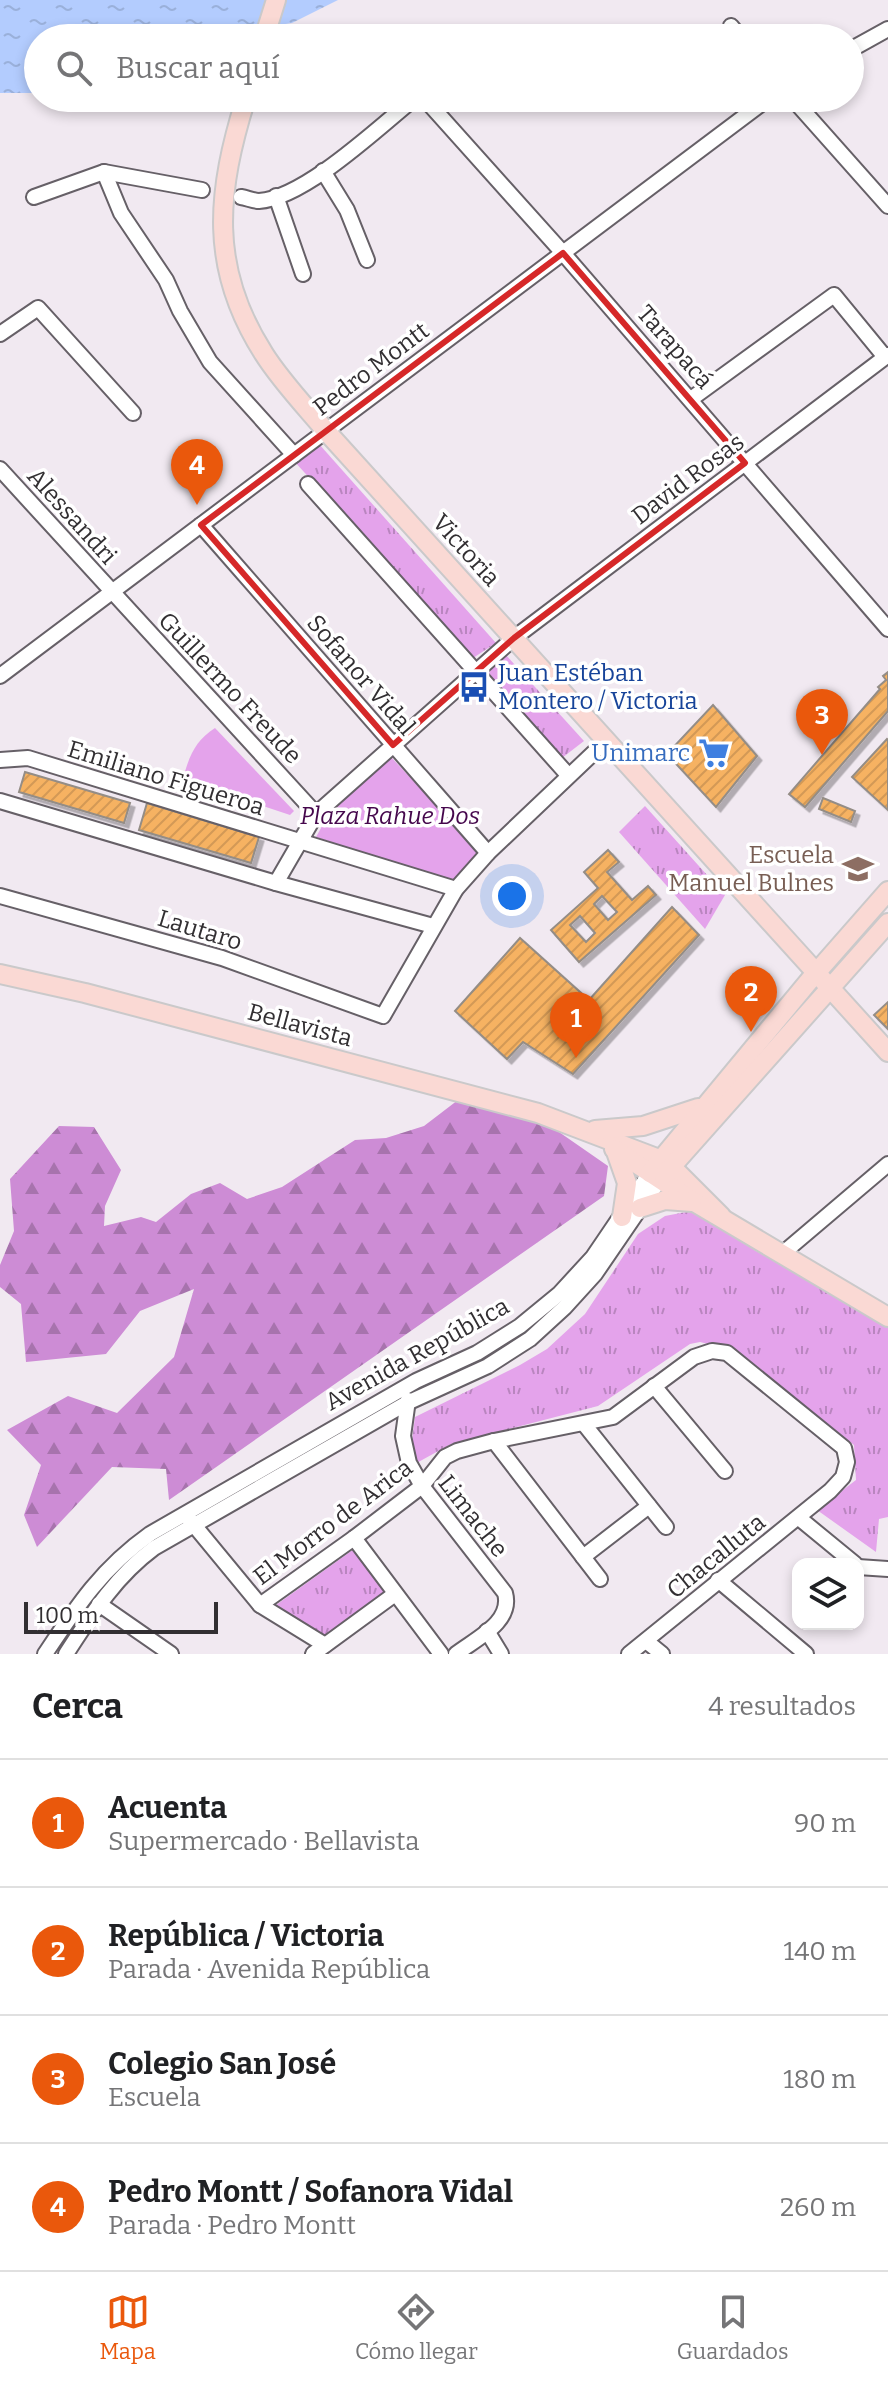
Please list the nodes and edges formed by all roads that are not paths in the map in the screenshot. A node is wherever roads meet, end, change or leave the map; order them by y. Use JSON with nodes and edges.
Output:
{"nodes":[{"id":1,"x":276,"y":0,"type":"edge"},
{"id":2,"x":268,"y":24,"type":"edge"},
{"id":3,"x":888,"y":29,"type":"edge"},
{"id":4,"x":864,"y":42,"type":"edge"},
{"id":5,"x":242,"y":112,"type":"edge"},
{"id":6,"x":397,"y":112,"type":"edge"},
{"id":7,"x":437,"y":112,"type":"edge"},
{"id":8,"x":750,"y":112,"type":"edge"},
{"id":9,"x":804,"y":112,"type":"edge"},
{"id":10,"x":323,"y":171,"type":"junction"},
{"id":11,"x":104,"y":172,"type":"junction"},
{"id":12,"x":202,"y":190,"type":"dead end"},
{"id":13,"x":276,"y":196,"type":"junction"},
{"id":14,"x":34,"y":197,"type":"dead end"},
{"id":15,"x":241,"y":197,"type":"dead end"},
{"id":16,"x":888,"y":206,"type":"edge"},
{"id":17,"x":563,"y":253,"type":"junction"},
{"id":18,"x":367,"y":260,"type":"dead end"},
{"id":19,"x":303,"y":274,"type":"dead end"},
{"id":20,"x":0,"y":334,"type":"edge"},
{"id":21,"x":886,"y":356,"type":"edge"},
{"id":22,"x":691,"y":399,"type":"junction"},
{"id":23,"x":133,"y":413,"type":"dead end"},
{"id":24,"x":326,"y":431,"type":"junction"},
{"id":25,"x":294,"y":455,"type":"junction"},
{"id":26,"x":745,"y":463,"type":"junction"},
{"id":27,"x":0,"y":469,"type":"edge"},
{"id":28,"x":308,"y":484,"type":"dead end"},
{"id":29,"x":201,"y":525,"type":"junction"},
{"id":30,"x":111,"y":592,"type":"junction"},
{"id":31,"x":888,"y":629,"type":"edge"},
{"id":32,"x":514,"y":638,"type":"junction"},
{"id":33,"x":475,"y":672,"type":"junction"},
{"id":34,"x":0,"y":676,"type":"edge"},
{"id":35,"x":606,"y":741,"type":"junction"},
{"id":36,"x":393,"y":745,"type":"junction"},
{"id":37,"x":0,"y":760,"type":"edge"},
{"id":38,"x":568,"y":775,"type":"junction"},
{"id":39,"x":0,"y":801,"type":"edge"},
{"id":40,"x":316,"y":814,"type":"junction"},
{"id":41,"x":299,"y":841,"type":"junction"},
{"id":42,"x":488,"y":853,"type":"junction"},
{"id":43,"x":276,"y":883,"type":"junction"},
{"id":44,"x":456,"y":889,"type":"junction"},
{"id":45,"x":888,"y":891,"type":"edge"},
{"id":46,"x":0,"y":896,"type":"edge"},
{"id":47,"x":888,"y":923,"type":"edge"},
{"id":48,"x":433,"y":926,"type":"junction"},
{"id":49,"x":0,"y":974,"type":"edge"},
{"id":50,"x":816,"y":974,"type":"junction"},
{"id":51,"x":829,"y":989,"type":"junction"},
{"id":52,"x":888,"y":1052,"type":"edge"},
{"id":53,"x":705,"y":1105,"type":"junction"},
{"id":54,"x":585,"y":1129,"type":"junction"},
{"id":55,"x":615,"y":1149,"type":"junction"},
{"id":56,"x":888,"y":1164,"type":"edge"},
{"id":57,"x":660,"y":1169,"type":"junction"},
{"id":58,"x":696,"y":1203,"type":"junction"},
{"id":59,"x":640,"y":1208,"type":"junction"},
{"id":60,"x":721,"y":1216,"type":"junction"},
{"id":61,"x":622,"y":1217,"type":"junction"},
{"id":62,"x":782,"y":1254,"type":"junction"},
{"id":63,"x":888,"y":1317,"type":"edge"},
{"id":64,"x":416,"y":1381,"type":"junction"},
{"id":65,"x":654,"y":1386,"type":"junction"},
{"id":66,"x":407,"y":1403,"type":"junction"},
{"id":67,"x":584,"y":1424,"type":"junction"},
{"id":68,"x":494,"y":1441,"type":"junction"},
{"id":69,"x":725,"y":1471,"type":"dead end"},
{"id":70,"x":422,"y":1486,"type":"junction"},
{"id":71,"x":830,"y":1491,"type":"joint"},
{"id":72,"x":649,"y":1506,"type":"junction"},
{"id":73,"x":799,"y":1518,"type":"junction"},
{"id":74,"x":190,"y":1521,"type":"junction"},
{"id":75,"x":666,"y":1527,"type":"dead end"},
{"id":76,"x":354,"y":1538,"type":"junction"},
{"id":77,"x":583,"y":1557,"type":"junction"},
{"id":78,"x":848,"y":1558,"type":"edge"},
{"id":79,"x":864,"y":1566,"type":"edge"},
{"id":80,"x":888,"y":1569,"type":"edge"},
{"id":81,"x":600,"y":1579,"type":"dead end"},
{"id":82,"x":718,"y":1580,"type":"junction"},
{"id":83,"x":395,"y":1594,"type":"junction"},
{"id":84,"x":99,"y":1604,"type":"junction"},
{"id":85,"x":260,"y":1605,"type":"junction"},
{"id":86,"x":487,"y":1631,"type":"junction"},
{"id":87,"x":646,"y":1641,"type":"junction"},
{"id":88,"x":319,"y":1649,"type":"edge"},
{"id":89,"x":45,"y":1654,"type":"edge"},
{"id":90,"x":66,"y":1654,"type":"edge"},
{"id":91,"x":171,"y":1654,"type":"edge"},
{"id":92,"x":441,"y":1654,"type":"edge"},
{"id":93,"x":456,"y":1654,"type":"edge"},
{"id":94,"x":501,"y":1654,"type":"edge"},
{"id":95,"x":629,"y":1654,"type":"edge"},
{"id":96,"x":662,"y":1654,"type":"edge"},
{"id":97,"x":806,"y":1654,"type":"edge"}],
"edges":[{"from":1,"to":2,"type":"main road"},
{"from":3,"to":4,"type":"street"},
{"from":5,"to":24,"type":"main road","name":"Victoria"},
{"from":6,"to":10,"type":"street"},
{"from":7,"to":17,"type":"street","name":"Tarapacá"},
{"from":8,"to":17,"type":"street","name":"Pedro Montt"},
{"from":9,"to":16,"type":"street"},
{"from":10,"to":13,"type":"street"},
{"from":10,"to":18,"type":"street"},
{"from":11,"to":12,"type":"street"},
{"from":11,"to":14,"type":"street"},
{"from":11,"to":25,"type":"street"},
{"from":13,"to":15,"type":"street"},
{"from":13,"to":19,"type":"street"},
{"from":17,"to":22,"type":"street","name":"Tarapacá"},
{"from":17,"to":24,"type":"street","name":"Pedro Montt"},
{"from":20,"to":23,"type":"street"},
{"from":21,"to":22,"type":"street"},
{"from":21,"to":26,"type":"street","name":"David Rosas"},
{"from":22,"to":26,"type":"street","name":"Tarapacá"},
{"from":24,"to":25,"type":"street","name":"Pedro Montt"},
{"from":24,"to":32,"type":"main road","name":"Victoria"},
{"from":25,"to":29,"type":"street","name":"Pedro Montt"},
{"from":26,"to":31,"type":"street","name":"Tarapacá"},
{"from":26,"to":32,"type":"street","name":"David Rosas"},
{"from":27,"to":30,"type":"street","name":"Alessandri"},
{"from":28,"to":33,"type":"street"},
{"from":29,"to":30,"type":"street","name":"Pedro Montt"},
{"from":29,"to":36,"type":"street","name":"Sofanor Vidal"},
{"from":30,"to":34,"type":"street","name":"Pedro Montt"},
{"from":30,"to":40,"type":"street","name":"Guillermo Freude"},
{"from":32,"to":33,"type":"street","name":"David Rosas"},
{"from":32,"to":35,"type":"main road","name":"Victoria"},
{"from":33,"to":36,"type":"street","name":"David Rosas"},
{"from":33,"to":38,"type":"street"},
{"from":35,"to":38,"type":"street"},
{"from":35,"to":50,"type":"main road","name":"Victoria"},
{"from":36,"to":40,"type":"street","name":"David Rosas"},
{"from":36,"to":42,"type":"street","name":"Sofanor Vidal"},
{"from":37,"to":41,"type":"street","name":"Emiliano Figueroa"},
{"from":38,"to":42,"type":"street"},
{"from":39,"to":43,"type":"street"},
{"from":40,"to":41,"type":"street","name":"David Rosas"},
{"from":41,"to":43,"type":"street","name":"David Rosas"},
{"from":41,"to":44,"type":"street","name":"Emiliano Figueroa"},
{"from":42,"to":44,"type":"street"},
{"from":43,"to":48,"type":"street"},
{"from":44,"to":48,"type":"street"},
{"from":45,"to":50,"type":"main road","name":"Avenida República"},
{"from":46,"to":48,"type":"street","name":"Lautaro"},
{"from":47,"to":51,"type":"main road","name":"Avenida República"},
{"from":49,"to":54,"type":"main road","name":"Bellavista"},
{"from":50,"to":51,"type":"main road","name":"Victoria"},
{"from":50,"to":53,"type":"main road","name":"Avenida República"},
{"from":51,"to":52,"type":"main road","name":"Victoria"},
{"from":51,"to":57,"type":"main road","name":"Avenida República"},
{"from":53,"to":54,"type":"main road"},
{"from":53,"to":57,"type":"main road","name":"Avenida República"},
{"from":54,"to":55,"type":"main road","name":"Bellavista"},
{"from":54,"to":57,"type":"main road","name":"Bellavista"},
{"from":55,"to":57,"type":"main road","name":"Bellavista"},
{"from":55,"to":61,"type":"main road"},
{"from":56,"to":62,"type":"street"},
{"from":57,"to":58,"type":"main road","name":"Bellavista"},
{"from":57,"to":59,"type":"street","name":"Avenida República"},
{"from":57,"to":60,"type":"main road","name":"Bellavista"},
{"from":57,"to":61,"type":"street","name":"Avenida República"},
{"from":58,"to":59,"type":"main road"},
{"from":58,"to":60,"type":"main road","name":"Bellavista"},
{"from":59,"to":66,"type":"street","name":"Avenida República"},
{"from":60,"to":62,"type":"main road","name":"Bellavista"},
{"from":61,"to":64,"type":"street","name":"Avenida República"},
{"from":62,"to":63,"type":"main road","name":"Bellavista"},
{"from":64,"to":66,"type":"street","name":"Limache"},
{"from":64,"to":74,"type":"street","name":"Avenida República"},
{"from":65,"to":67,"type":"street","name":"El Morro de Arica"},
{"from":65,"to":69,"type":"street"},
{"from":65,"to":71,"type":"street","name":"El Morro de Arica"},
{"from":66,"to":70,"type":"street","name":"Limache"},
{"from":66,"to":74,"type":"street","name":"Avenida República"},
{"from":67,"to":68,"type":"street","name":"El Morro de Arica"},
{"from":67,"to":72,"type":"street"},
{"from":68,"to":70,"type":"street","name":"El Morro de Arica"},
{"from":68,"to":77,"type":"street"},
{"from":70,"to":76,"type":"street","name":"El Morro de Arica"},
{"from":70,"to":86,"type":"street","name":"Limache"},
{"from":71,"to":73,"type":"street","name":"Chacalluta"},
{"from":72,"to":75,"type":"street"},
{"from":72,"to":77,"type":"street"},
{"from":73,"to":78,"type":"street"},
{"from":73,"to":82,"type":"street","name":"Chacalluta"},
{"from":74,"to":84,"type":"street","name":"Avenida República"},
{"from":74,"to":85,"type":"street"},
{"from":74,"to":89,"type":"street","name":"Avenida República"},
{"from":76,"to":83,"type":"street"},
{"from":76,"to":85,"type":"street","name":"El Morro de Arica"},
{"from":77,"to":81,"type":"street"},
{"from":79,"to":80,"type":"street"},
{"from":82,"to":87,"type":"street","name":"Chacalluta"},
{"from":82,"to":97,"type":"street"},
{"from":83,"to":88,"type":"street"},
{"from":83,"to":92,"type":"street"},
{"from":84,"to":90,"type":"street","name":"Avenida República"},
{"from":84,"to":91,"type":"street"},
{"from":85,"to":88,"type":"street"},
{"from":86,"to":93,"type":"street","name":"Limache"},
{"from":86,"to":94,"type":"street"},
{"from":87,"to":95,"type":"street","name":"Chacalluta"},
{"from":87,"to":96,"type":"street"}]}
